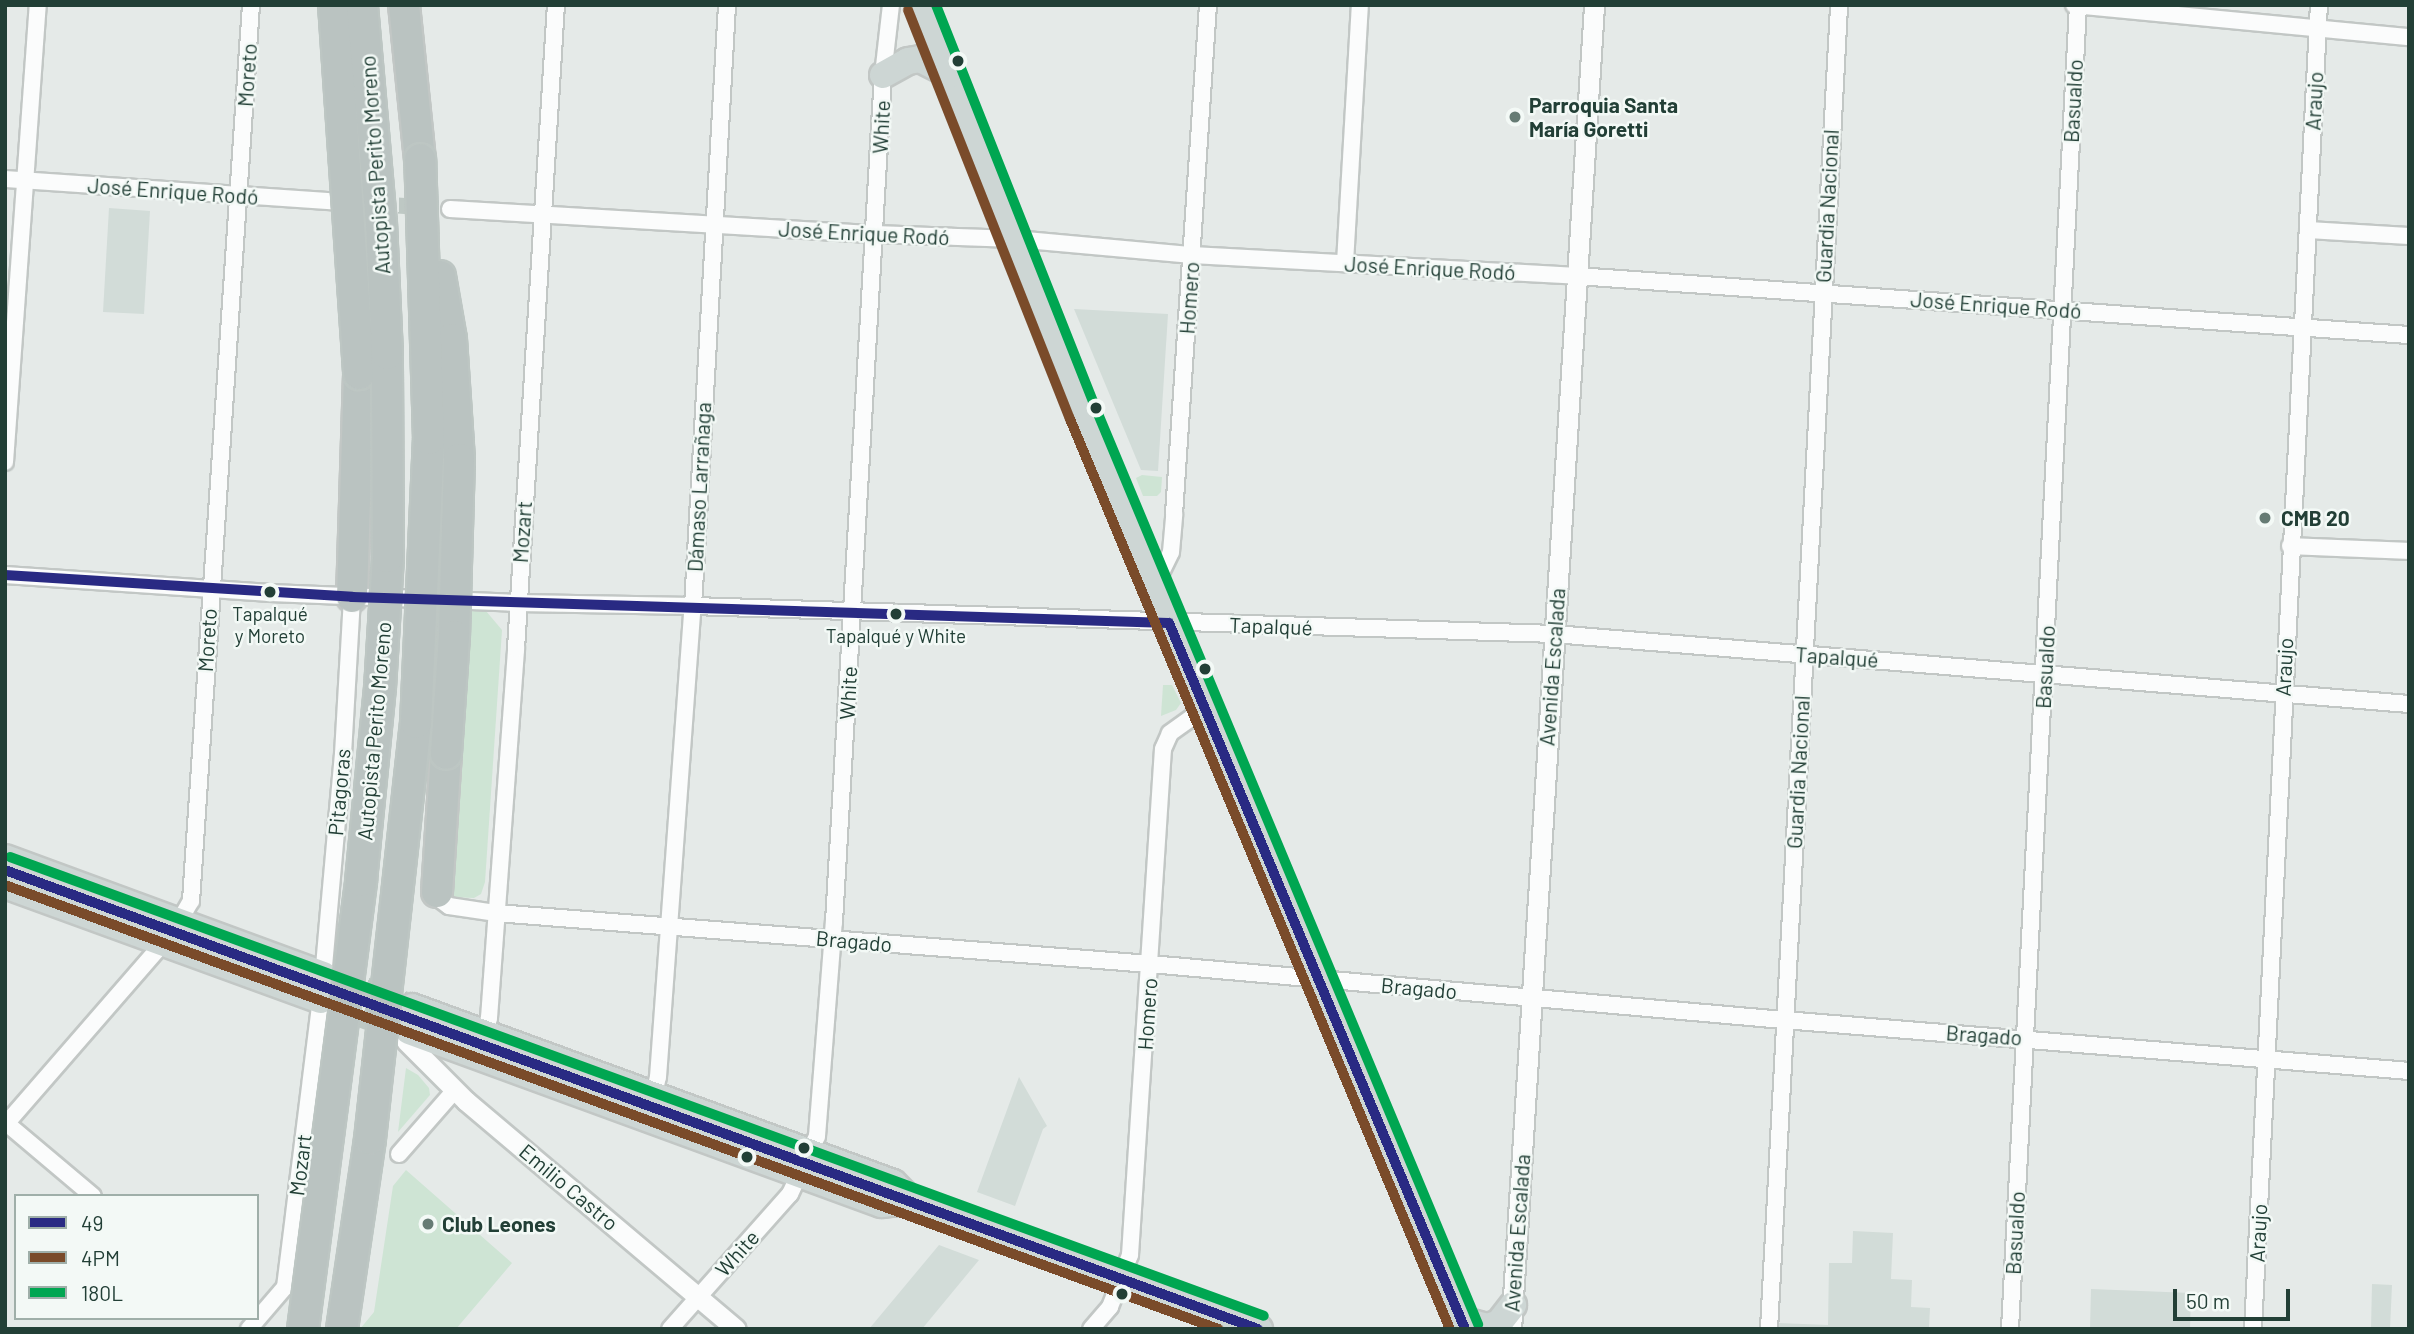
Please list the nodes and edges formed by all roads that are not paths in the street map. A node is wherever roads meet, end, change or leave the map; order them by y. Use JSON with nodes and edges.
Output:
{"nodes":[{"id":1,"x":38,"y":5,"type":"edge"},
{"id":2,"x":251,"y":5,"type":"edge"},
{"id":3,"x":334,"y":5,"type":"edge"},
{"id":4,"x":362,"y":5,"type":"edge"},
{"id":5,"x":404,"y":5,"type":"edge"},
{"id":6,"x":556,"y":5,"type":"edge"},
{"id":7,"x":727,"y":5,"type":"edge"},
{"id":8,"x":891,"y":5,"type":"edge"},
{"id":9,"x":921,"y":5,"type":"edge"},
{"id":10,"x":1208,"y":5,"type":"edge"},
{"id":11,"x":1360,"y":5,"type":"edge"},
{"id":12,"x":1594,"y":5,"type":"edge"},
{"id":13,"x":1839,"y":5,"type":"edge"},
{"id":14,"x":2077,"y":5,"type":"edge"},
{"id":15,"x":2319,"y":5,"type":"edge"},
{"id":16,"x":2318,"y":28,"type":"junction"},
{"id":17,"x":2409,"y":37,"type":"edge"},
{"id":18,"x":950,"y":74,"type":"junction"},
{"id":19,"x":883,"y":75,"type":"junction"},
{"id":20,"x":419,"y":159,"type":"junction"},
{"id":21,"x":5,"y":179,"type":"edge"},
{"id":22,"x":24,"y":181,"type":"junction"},
{"id":23,"x":239,"y":195,"type":"junction"},
{"id":24,"x":341,"y":202,"type":"dead end"},
{"id":25,"x":450,"y":209,"type":"tunnel mouth"},
{"id":26,"x":543,"y":215,"type":"junction"},
{"id":27,"x":714,"y":225,"type":"junction"},
{"id":28,"x":2308,"y":230,"type":"junction"},
{"id":29,"x":874,"y":234,"type":"junction"},
{"id":30,"x":2409,"y":236,"type":"edge"},
{"id":31,"x":1015,"y":239,"type":"junction"},
{"id":32,"x":1192,"y":255,"type":"junction"},
{"id":33,"x":1345,"y":263,"type":"junction"},
{"id":34,"x":1577,"y":276,"type":"junction"},
{"id":35,"x":1822,"y":294,"type":"junction"},
{"id":36,"x":2063,"y":310,"type":"junction"},
{"id":37,"x":2304,"y":326,"type":"junction"},
{"id":38,"x":2409,"y":335,"type":"edge"},
{"id":39,"x":5,"y":462,"type":"edge"},
{"id":40,"x":2290,"y":546,"type":"junction"},
{"id":41,"x":2409,"y":551,"type":"edge"},
{"id":42,"x":5,"y":575,"type":"edge"},
{"id":43,"x":210,"y":586,"type":"junction"},
{"id":44,"x":1154,"y":587,"type":"junction"},
{"id":45,"x":352,"y":597,"type":"junction"},
{"id":46,"x":518,"y":603,"type":"junction"},
{"id":47,"x":693,"y":606,"type":"junction"},
{"id":48,"x":853,"y":612,"type":"junction"},
{"id":49,"x":1169,"y":623,"type":"junction"},
{"id":50,"x":1554,"y":634,"type":"junction"},
{"id":51,"x":1805,"y":655,"type":"junction"},
{"id":52,"x":2045,"y":673,"type":"junction"},
{"id":53,"x":2283,"y":693,"type":"junction"},
{"id":54,"x":2409,"y":704,"type":"edge"},
{"id":55,"x":1205,"y":708,"type":"junction"},
{"id":56,"x":5,"y":858,"type":"edge"},
{"id":57,"x":5,"y":885,"type":"edge"},
{"id":58,"x":437,"y":892,"type":"joint"},
{"id":59,"x":496,"y":913,"type":"junction"},
{"id":60,"x":669,"y":925,"type":"junction"},
{"id":61,"x":171,"y":933,"type":"junction"},
{"id":62,"x":833,"y":939,"type":"junction"},
{"id":63,"x":1150,"y":964,"type":"junction"},
{"id":64,"x":1319,"y":979,"type":"junction"},
{"id":65,"x":322,"y":988,"type":"junction"},
{"id":66,"x":1532,"y":997,"type":"junction"},
{"id":67,"x":1784,"y":1020,"type":"junction"},
{"id":68,"x":409,"y":1026,"type":"joint"},
{"id":69,"x":2026,"y":1038,"type":"junction"},
{"id":70,"x":480,"y":1046,"type":"junction"},
{"id":71,"x":2268,"y":1059,"type":"junction"},
{"id":72,"x":2409,"y":1071,"type":"edge"},
{"id":73,"x":454,"y":1090,"type":"junction"},
{"id":74,"x":654,"y":1094,"type":"junction"},
{"id":75,"x":6,"y":1124,"type":"edge"},
{"id":76,"x":399,"y":1154,"type":"dead end"},
{"id":77,"x":805,"y":1164,"type":"junction"},
{"id":78,"x":91,"y":1194,"type":"edge"},
{"id":79,"x":1123,"y":1279,"type":"junction"},
{"id":80,"x":699,"y":1295,"type":"junction"},
{"id":81,"x":259,"y":1314,"type":"edge"},
{"id":82,"x":1512,"y":1317,"type":"edge"},
{"id":83,"x":1463,"y":1325,"type":"edge"},
{"id":84,"x":303,"y":1329,"type":"edge"},
{"id":85,"x":342,"y":1329,"type":"edge"},
{"id":86,"x":670,"y":1329,"type":"edge"},
{"id":87,"x":736,"y":1329,"type":"edge"},
{"id":88,"x":1091,"y":1329,"type":"edge"},
{"id":89,"x":1259,"y":1329,"type":"edge"},
{"id":90,"x":1769,"y":1329,"type":"edge"},
{"id":91,"x":2010,"y":1329,"type":"edge"},
{"id":92,"x":2253,"y":1329,"type":"edge"}],
"edges":[{"from":1,"to":22,"type":"street"},
{"from":2,"to":23,"type":"street","name":"Moreto"},
{"from":3,"to":45,"type":"highway","bridge":true},
{"from":4,"to":84,"type":"highway","name":"Autopista Perito Moreno","bridge":true},
{"from":5,"to":20,"type":"highway","name":"Autopista Perito Moreno"},
{"from":6,"to":26,"type":"street","name":"Mozart"},
{"from":7,"to":27,"type":"street","name":"Dámaso Larrañaga"},
{"from":8,"to":19,"type":"street","name":"White"},
{"from":9,"to":18,"type":"main road"},
{"from":10,"to":32,"type":"street","name":"Homero"},
{"from":11,"to":33,"type":"street"},
{"from":12,"to":34,"type":"street","name":"Avenida Escalada"},
{"from":13,"to":35,"type":"street","name":"Guardia Nacional"},
{"from":14,"to":16,"type":"street"},
{"from":14,"to":36,"type":"street","name":"Basualdo"},
{"from":15,"to":16,"type":"street","name":"Araujo"},
{"from":16,"to":17,"type":"street"},
{"from":16,"to":28,"type":"street","name":"Araujo"},
{"from":18,"to":19,"type":"main road"},
{"from":18,"to":31,"type":"main road"},
{"from":19,"to":29,"type":"street","name":"White"},
{"from":20,"to":58,"type":"highway","bridge":true},
{"from":20,"to":85,"type":"highway","name":"Autopista Perito Moreno","bridge":true},
{"from":21,"to":22,"type":"street","name":"José Enrique Rodó"},
{"from":22,"to":23,"type":"street","name":"José Enrique Rodó"},
{"from":22,"to":39,"type":"street"},
{"from":23,"to":24,"type":"street","name":"José Enrique Rodó"},
{"from":23,"to":43,"type":"street","name":"Moreto"},
{"from":25,"to":26,"type":"street","name":"José Enrique Rodó"},
{"from":26,"to":27,"type":"street","name":"José Enrique Rodó"},
{"from":26,"to":46,"type":"street","name":"Mozart"},
{"from":27,"to":29,"type":"street","name":"José Enrique Rodó"},
{"from":27,"to":47,"type":"street","name":"Dámaso Larrañaga"},
{"from":28,"to":30,"type":"street"},
{"from":28,"to":37,"type":"street","name":"Araujo"},
{"from":29,"to":31,"type":"street","name":"José Enrique Rodó"},
{"from":29,"to":48,"type":"street","name":"White"},
{"from":31,"to":32,"type":"street","name":"José Enrique Rodó"},
{"from":31,"to":44,"type":"main road"},
{"from":32,"to":33,"type":"street","name":"José Enrique Rodó"},
{"from":32,"to":44,"type":"street","name":"Homero"},
{"from":33,"to":34,"type":"street","name":"José Enrique Rodó"},
{"from":34,"to":35,"type":"street","name":"José Enrique Rodó"},
{"from":34,"to":50,"type":"street","name":"Avenida Escalada"},
{"from":35,"to":36,"type":"street","name":"José Enrique Rodó"},
{"from":35,"to":51,"type":"street","name":"Guardia Nacional"},
{"from":36,"to":37,"type":"street","name":"José Enrique Rodó"},
{"from":36,"to":52,"type":"street","name":"Basualdo"},
{"from":37,"to":38,"type":"street","name":"José Enrique Rodó"},
{"from":37,"to":40,"type":"street","name":"Araujo"},
{"from":40,"to":41,"type":"street"},
{"from":40,"to":53,"type":"street","name":"Araujo"},
{"from":42,"to":43,"type":"street","name":"Tapalqué"},
{"from":43,"to":45,"type":"street","name":"Tapalqué"},
{"from":43,"to":61,"type":"street","name":"Moreto"},
{"from":44,"to":49,"type":"main road"},
{"from":45,"to":46,"type":"street","name":"Tapalqué"},
{"from":45,"to":65,"type":"street","name":"Pitagoras"},
{"from":46,"to":47,"type":"street","name":"Tapalqué"},
{"from":46,"to":59,"type":"street","name":"Mozart"},
{"from":47,"to":48,"type":"street","name":"Tapalqué"},
{"from":47,"to":60,"type":"street","name":"Dámaso Larrañaga"},
{"from":48,"to":49,"type":"street","name":"Tapalqué"},
{"from":48,"to":62,"type":"street","name":"White"},
{"from":49,"to":50,"type":"street","name":"Tapalqué"},
{"from":49,"to":55,"type":"main road"},
{"from":50,"to":51,"type":"street","name":"Tapalqué"},
{"from":50,"to":66,"type":"street","name":"Avenida Escalada"},
{"from":51,"to":52,"type":"street","name":"Tapalqué"},
{"from":51,"to":67,"type":"street","name":"Guardia Nacional"},
{"from":52,"to":53,"type":"street","name":"Tapalqué"},
{"from":52,"to":69,"type":"street","name":"Basualdo"},
{"from":53,"to":54,"type":"street","name":"Tapalqué"},
{"from":53,"to":71,"type":"street","name":"Araujo"},
{"from":55,"to":63,"type":"street","name":"Homero"},
{"from":55,"to":64,"type":"main road"},
{"from":56,"to":61,"type":"main road"},
{"from":57,"to":61,"type":"main road"},
{"from":58,"to":59,"type":"street","name":"Bragado"},
{"from":59,"to":60,"type":"street","name":"Bragado"},
{"from":59,"to":70,"type":"street","name":"Mozart"},
{"from":60,"to":62,"type":"street","name":"Bragado"},
{"from":60,"to":74,"type":"street","name":"Dámaso Larrañaga"},
{"from":61,"to":65,"type":"main road"},
{"from":61,"to":75,"type":"street","name":"Moreto"},
{"from":62,"to":63,"type":"street","name":"Bragado"},
{"from":62,"to":77,"type":"street","name":"White"},
{"from":63,"to":64,"type":"street","name":"Bragado"},
{"from":63,"to":79,"type":"street","name":"Homero"},
{"from":64,"to":66,"type":"street","name":"Bragado"},
{"from":64,"to":83,"type":"main road"},
{"from":65,"to":81,"type":"street","name":"Mozart"},
{"from":66,"to":67,"type":"street","name":"Bragado"},
{"from":66,"to":82,"type":"street","name":"Avenida Escalada"},
{"from":67,"to":69,"type":"street","name":"Bragado"},
{"from":67,"to":90,"type":"street","name":"Guardia Nacional"},
{"from":68,"to":70,"type":"main road"},
{"from":68,"to":73,"type":"street","name":"Emilio Castro"},
{"from":69,"to":71,"type":"street","name":"Bragado"},
{"from":69,"to":91,"type":"street","name":"Basualdo"},
{"from":70,"to":74,"type":"main road"},
{"from":70,"to":77,"type":"main road"},
{"from":71,"to":72,"type":"street","name":"Bragado"},
{"from":71,"to":92,"type":"street","name":"Araujo"},
{"from":73,"to":76,"type":"street"},
{"from":73,"to":80,"type":"street","name":"Emilio Castro"},
{"from":74,"to":77,"type":"main road"},
{"from":75,"to":78,"type":"street"},
{"from":77,"to":79,"type":"main road"},
{"from":77,"to":80,"type":"street","name":"White"},
{"from":79,"to":88,"type":"street","name":"Homero"},
{"from":79,"to":89,"type":"main road"},
{"from":80,"to":86,"type":"street","name":"White"},
{"from":80,"to":87,"type":"street","name":"Emilio Castro"},
{"from":82,"to":83,"type":"main road"}]}
